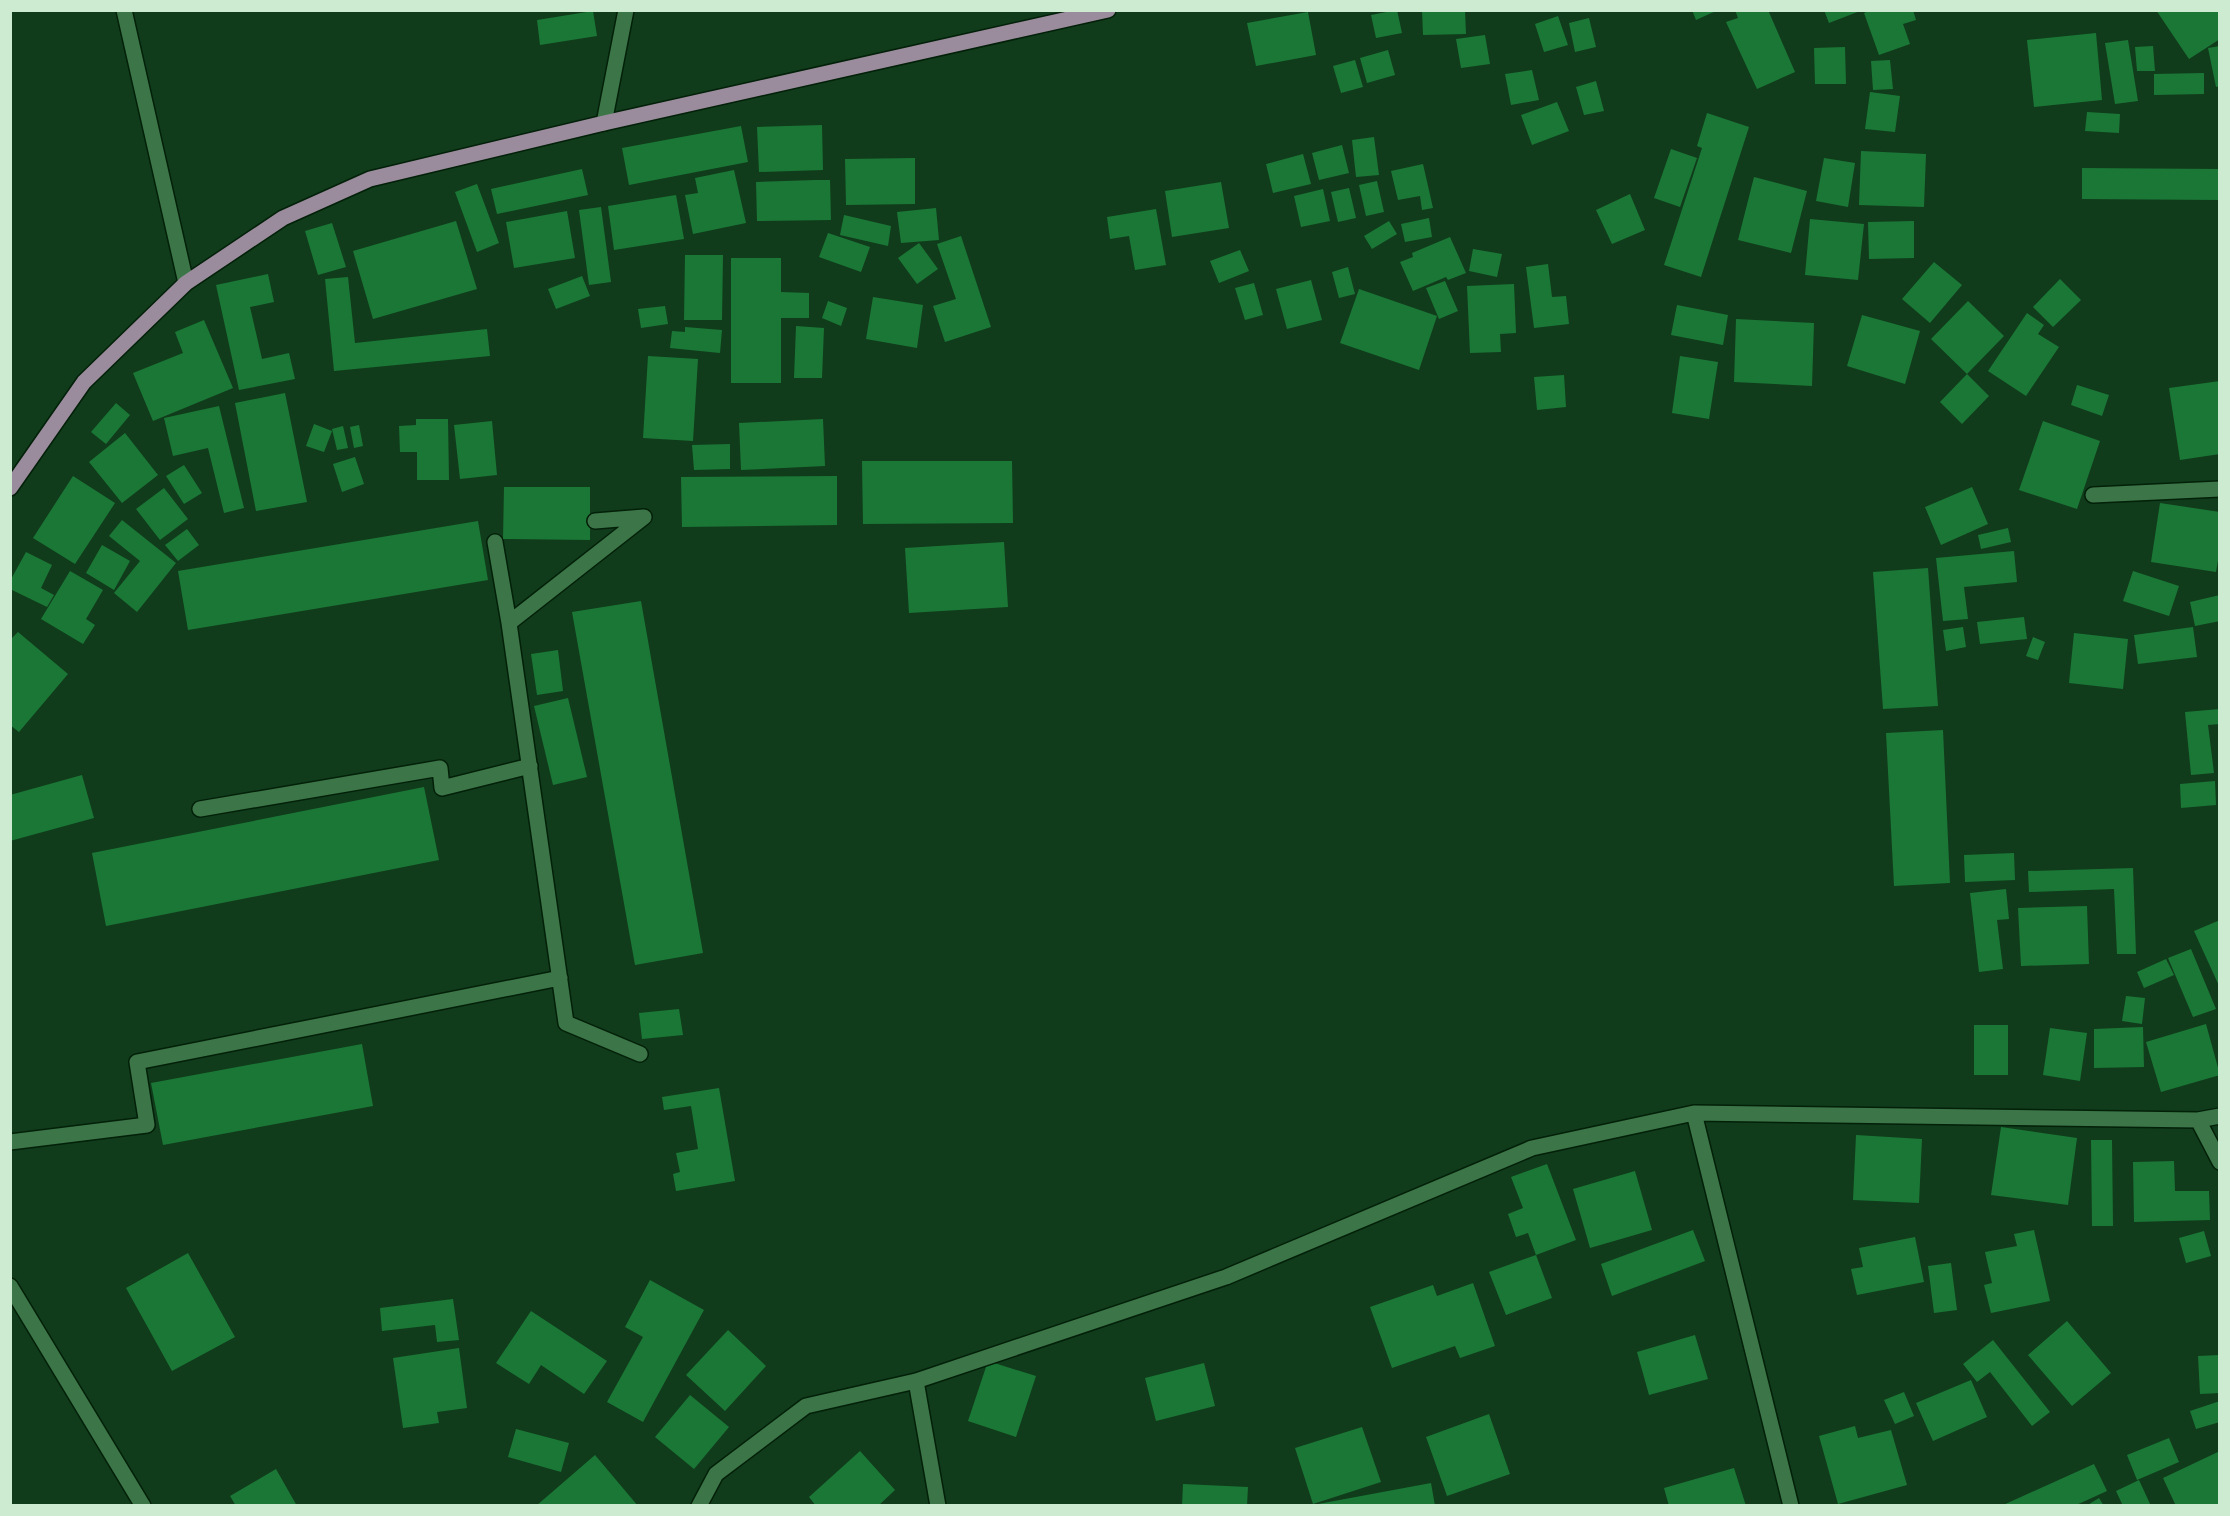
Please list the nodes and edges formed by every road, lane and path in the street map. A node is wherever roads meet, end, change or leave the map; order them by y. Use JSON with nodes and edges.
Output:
{"nodes":[{"id":1,"x":124,"y":10,"type":"edge"},
{"id":2,"x":626,"y":10,"type":"edge"},
{"id":3,"x":1108,"y":10,"type":"edge"},
{"id":4,"x":604,"y":123,"type":"junction"},
{"id":5,"x":186,"y":283,"type":"junction"},
{"id":6,"x":10,"y":488,"type":"edge"},
{"id":7,"x":2220,"y":489,"type":"edge"},
{"id":8,"x":2093,"y":495,"type":"dead end"},
{"id":9,"x":595,"y":521,"type":"dead end"},
{"id":10,"x":495,"y":542,"type":"dead end"},
{"id":11,"x":509,"y":623,"type":"junction"},
{"id":12,"x":530,"y":766,"type":"junction"},
{"id":13,"x":200,"y":810,"type":"dead end"},
{"id":14,"x":560,"y":978,"type":"junction"},
{"id":15,"x":640,"y":1054,"type":"dead end"},
{"id":16,"x":1694,"y":1113,"type":"junction"},
{"id":17,"x":2220,"y":1116,"type":"edge"},
{"id":18,"x":2198,"y":1120,"type":"junction"},
{"id":19,"x":10,"y":1142,"type":"edge"},
{"id":20,"x":2220,"y":1162,"type":"edge"},
{"id":21,"x":10,"y":1286,"type":"edge"},
{"id":22,"x":916,"y":1381,"type":"junction"},
{"id":23,"x":142,"y":1506,"type":"edge"},
{"id":24,"x":699,"y":1506,"type":"edge"},
{"id":25,"x":938,"y":1506,"type":"edge"},
{"id":26,"x":1791,"y":1506,"type":"edge"}],
"edges":[{"from":1,"to":5,"type":"street"},
{"from":2,"to":4,"type":"street"},
{"from":3,"to":4,"type":"main road"},
{"from":4,"to":5,"type":"main road"},
{"from":5,"to":6,"type":"main road"},
{"from":7,"to":8,"type":"street"},
{"from":9,"to":11,"type":"street"},
{"from":10,"to":11,"type":"street"},
{"from":11,"to":12,"type":"street"},
{"from":12,"to":13,"type":"street"},
{"from":12,"to":14,"type":"street"},
{"from":14,"to":15,"type":"street"},
{"from":14,"to":19,"type":"street"},
{"from":16,"to":18,"type":"street"},
{"from":16,"to":22,"type":"street"},
{"from":16,"to":26,"type":"street"},
{"from":17,"to":18,"type":"street"},
{"from":18,"to":20,"type":"street"},
{"from":21,"to":23,"type":"street"},
{"from":22,"to":24,"type":"street"},
{"from":22,"to":25,"type":"street"}]}
